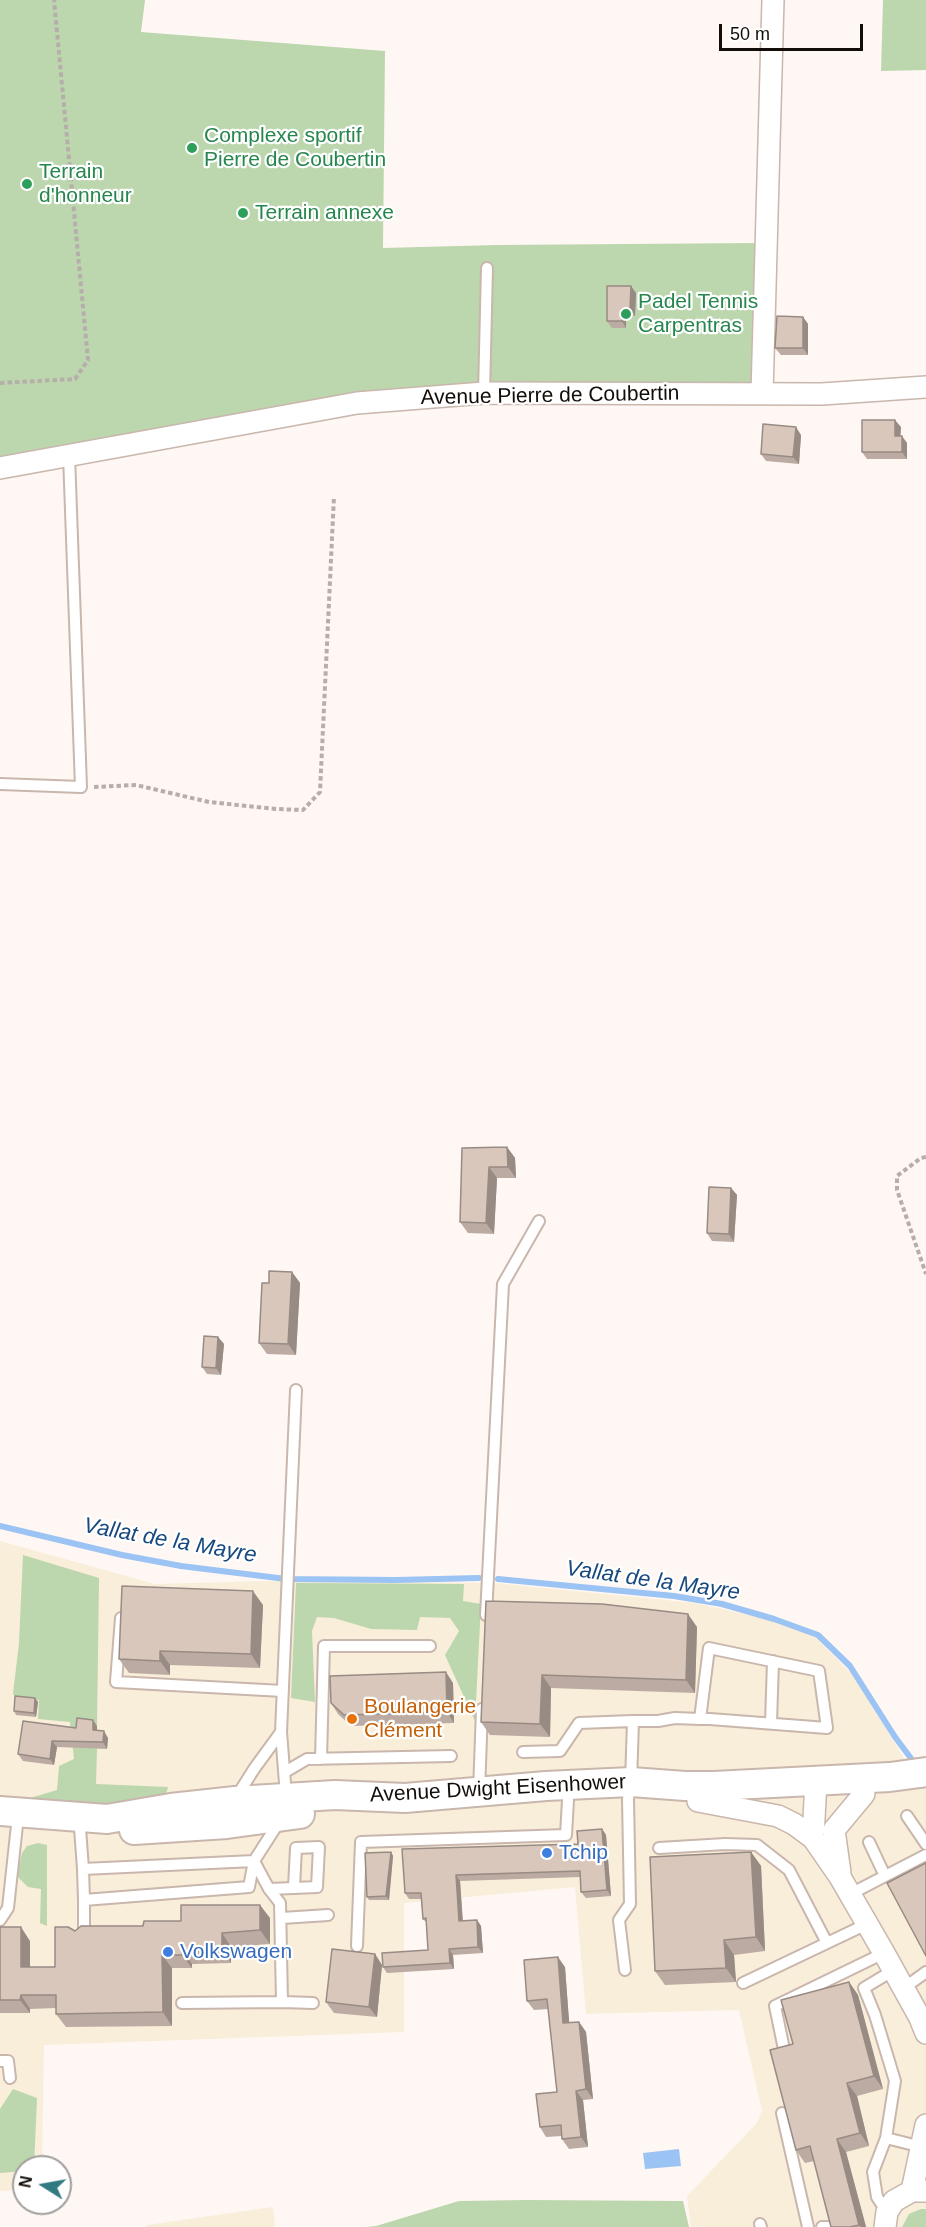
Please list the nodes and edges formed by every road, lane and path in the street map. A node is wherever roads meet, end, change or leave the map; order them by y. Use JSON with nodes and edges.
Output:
{"nodes":[{"id":1,"x":54,"y":0,"type":"edge"},
{"id":2,"x":773,"y":0,"type":"edge"},
{"id":3,"x":487,"y":268,"type":"dead end"},
{"id":4,"x":0,"y":382,"type":"edge"},
{"id":5,"x":926,"y":387,"type":"edge"},
{"id":6,"x":484,"y":393,"type":"junction"},
{"id":7,"x":762,"y":394,"type":"junction"},
{"id":8,"x":69,"y":455,"type":"junction"},
{"id":9,"x":0,"y":468,"type":"edge"},
{"id":10,"x":334,"y":496,"type":"dead end"},
{"id":11,"x":0,"y":784,"type":"edge"},
{"id":12,"x":81,"y":787,"type":"junction"},
{"id":13,"x":926,"y":1157,"type":"edge"},
{"id":14,"x":539,"y":1221,"type":"dead end"},
{"id":15,"x":926,"y":1274,"type":"edge"},
{"id":16,"x":296,"y":1390,"type":"dead end"},
{"id":17,"x":122,"y":1609,"type":"edge"},
{"id":18,"x":485,"y":1628,"type":"edge"},
{"id":19,"x":430,"y":1646,"type":"dead end"},
{"id":20,"x":773,"y":1661,"type":"junction"},
{"id":21,"x":283,"y":1691,"type":"junction"},
{"id":22,"x":483,"y":1696,"type":"edge"},
{"id":23,"x":700,"y":1719,"type":"junction"},
{"id":24,"x":633,"y":1721,"type":"junction"},
{"id":25,"x":771,"y":1724,"type":"junction"},
{"id":26,"x":281,"y":1732,"type":"junction"},
{"id":27,"x":523,"y":1752,"type":"dead end"},
{"id":28,"x":451,"y":1756,"type":"dead end"},
{"id":29,"x":321,"y":1759,"type":"junction"},
{"id":30,"x":770,"y":1772,"type":"dead end"},
{"id":31,"x":926,"y":1772,"type":"edge"},
{"id":32,"x":748,"y":1773,"type":"dead end"},
{"id":33,"x":890,"y":1777,"type":"junction"},
{"id":34,"x":926,"y":1787,"type":"edge"},
{"id":35,"x":816,"y":1788,"type":"junction"},
{"id":36,"x":629,"y":1791,"type":"junction"},
{"id":37,"x":479,"y":1792,"type":"junction"},
{"id":38,"x":706,"y":1793,"type":"junction"},
{"id":39,"x":864,"y":1794,"type":"junction"},
{"id":40,"x":285,"y":1795,"type":"junction"},
{"id":41,"x":568,"y":1800,"type":"junction"},
{"id":42,"x":235,"y":1801,"type":"junction"},
{"id":43,"x":906,"y":1815,"type":"dead end"},
{"id":44,"x":6,"y":1820,"type":"edge"},
{"id":45,"x":80,"y":1828,"type":"junction"},
{"id":46,"x":834,"y":1830,"type":"junction"},
{"id":47,"x":813,"y":1838,"type":"junction"},
{"id":48,"x":869,"y":1842,"type":"dead end"},
{"id":49,"x":926,"y":1844,"type":"edge"},
{"id":50,"x":659,"y":1848,"type":"dead end"},
{"id":51,"x":926,"y":1855,"type":"edge"},
{"id":52,"x":254,"y":1861,"type":"junction"},
{"id":53,"x":83,"y":1869,"type":"junction"},
{"id":54,"x":885,"y":1876,"type":"junction"},
{"id":55,"x":840,"y":1877,"type":"junction"},
{"id":56,"x":294,"y":1887,"type":"dead end"},
{"id":57,"x":269,"y":1889,"type":"junction"},
{"id":58,"x":851,"y":1896,"type":"junction"},
{"id":59,"x":84,"y":1900,"type":"junction"},
{"id":60,"x":328,"y":1915,"type":"dead end"},
{"id":61,"x":282,"y":1918,"type":"junction"},
{"id":62,"x":0,"y":1920,"type":"edge"},
{"id":63,"x":867,"y":1924,"type":"junction"},
{"id":64,"x":84,"y":1936,"type":"edge"},
{"id":65,"x":827,"y":1943,"type":"junction"},
{"id":66,"x":357,"y":1946,"type":"dead end"},
{"id":67,"x":625,"y":1970,"type":"dead end"},
{"id":68,"x":894,"y":1970,"type":"junction"},
{"id":69,"x":926,"y":1972,"type":"edge"},
{"id":70,"x":743,"y":1983,"type":"dead end"},
{"id":71,"x":282,"y":2002,"type":"junction"},
{"id":72,"x":182,"y":2003,"type":"dead end"},
{"id":73,"x":313,"y":2003,"type":"dead end"},
{"id":74,"x":926,"y":2033,"type":"edge"},
{"id":75,"x":785,"y":2054,"type":"edge"},
{"id":76,"x":0,"y":2061,"type":"edge"},
{"id":77,"x":10,"y":2078,"type":"dead end"},
{"id":78,"x":782,"y":2113,"type":"edge"},
{"id":79,"x":926,"y":2126,"type":"edge"},
{"id":80,"x":886,"y":2138,"type":"junction"},
{"id":81,"x":922,"y":2147,"type":"junction"},
{"id":82,"x":919,"y":2191,"type":"edge"},
{"id":83,"x":886,"y":2219,"type":"edge"},
{"id":84,"x":808,"y":2227,"type":"edge"},
{"id":85,"x":822,"y":2227,"type":"edge"},
{"id":86,"x":827,"y":2227,"type":"edge"}],
"edges":[{"from":1,"to":4,"type":"path"},
{"from":2,"to":7,"type":"street"},
{"from":3,"to":6,"type":"lane"},
{"from":5,"to":7,"type":"street","name":"Avenue Pierre de Coubertin"},
{"from":6,"to":7,"type":"street","name":"Avenue Pierre de Coubertin"},
{"from":6,"to":8,"type":"street","name":"Avenue Pierre de Coubertin"},
{"from":8,"to":9,"type":"street","name":"Avenue Pierre de Coubertin"},
{"from":8,"to":12,"type":"lane"},
{"from":10,"to":12,"type":"path"},
{"from":11,"to":12,"type":"lane"},
{"from":13,"to":15,"type":"path"},
{"from":14,"to":18,"type":"lane"},
{"from":16,"to":21,"type":"lane"},
{"from":17,"to":21,"type":"lane"},
{"from":19,"to":29,"type":"lane"},
{"from":20,"to":23,"type":"lane"},
{"from":20,"to":25,"type":"lane"},
{"from":20,"to":25,"type":"lane"},
{"from":21,"to":26,"type":"lane"},
{"from":22,"to":37,"type":"lane"},
{"from":23,"to":24,"type":"lane"},
{"from":23,"to":25,"type":"lane"},
{"from":24,"to":27,"type":"lane"},
{"from":24,"to":36,"type":"lane"},
{"from":26,"to":40,"type":"lane"},
{"from":26,"to":42,"type":"lane"},
{"from":28,"to":29,"type":"lane"},
{"from":29,"to":40,"type":"lane"},
{"from":30,"to":33,"type":"lane"},
{"from":31,"to":33,"type":"main road","name":"Avenue Dwight Eisenhower"},
{"from":32,"to":38,"type":"lane"},
{"from":33,"to":35,"type":"main road","name":"Avenue Dwight Eisenhower"},
{"from":34,"to":39,"type":"main road","name":"Avenue Dwight Eisenhower"},
{"from":35,"to":38,"type":"main road","name":"Avenue Dwight Eisenhower"},
{"from":35,"to":39,"type":"main road","name":"Avenue Dwight Eisenhower"},
{"from":35,"to":46,"type":"street"},
{"from":35,"to":47,"type":"street"},
{"from":36,"to":37,"type":"main road","name":"Avenue Dwight Eisenhower"},
{"from":36,"to":38,"type":"main road","name":"Avenue Dwight Eisenhower"},
{"from":36,"to":41,"type":"main road","name":"Avenue Dwight Eisenhower"},
{"from":36,"to":67,"type":"lane"},
{"from":37,"to":40,"type":"main road","name":"Avenue Dwight Eisenhower"},
{"from":38,"to":47,"type":"street"},
{"from":39,"to":46,"type":"street"},
{"from":40,"to":41,"type":"main road","name":"Avenue Dwight Eisenhower"},
{"from":40,"to":42,"type":"main road","name":"Avenue Dwight Eisenhower"},
{"from":40,"to":45,"type":"main road","name":"Avenue Dwight Eisenhower"},
{"from":40,"to":52,"type":"lane"},
{"from":41,"to":66,"type":"lane"},
{"from":42,"to":44,"type":"main road","name":"Avenue Dwight Eisenhower"},
{"from":43,"to":49,"type":"lane"},
{"from":44,"to":45,"type":"main road","name":"Avenue Dwight Eisenhower"},
{"from":44,"to":62,"type":"lane"},
{"from":45,"to":53,"type":"lane"},
{"from":46,"to":55,"type":"street"},
{"from":47,"to":55,"type":"street"},
{"from":48,"to":54,"type":"lane"},
{"from":50,"to":65,"type":"lane"},
{"from":51,"to":54,"type":"lane"},
{"from":52,"to":53,"type":"lane"},
{"from":52,"to":57,"type":"lane"},
{"from":52,"to":59,"type":"lane"},
{"from":53,"to":59,"type":"lane"},
{"from":54,"to":58,"type":"lane"},
{"from":55,"to":58,"type":"street"},
{"from":56,"to":57,"type":"lane"},
{"from":57,"to":61,"type":"lane"},
{"from":58,"to":63,"type":"street"},
{"from":59,"to":64,"type":"lane"},
{"from":60,"to":61,"type":"lane"},
{"from":61,"to":71,"type":"lane"},
{"from":63,"to":65,"type":"lane"},
{"from":63,"to":68,"type":"street"},
{"from":65,"to":70,"type":"lane"},
{"from":68,"to":69,"type":"lane"},
{"from":68,"to":74,"type":"street"},
{"from":68,"to":75,"type":"lane"},
{"from":68,"to":80,"type":"lane"},
{"from":71,"to":72,"type":"lane"},
{"from":71,"to":73,"type":"lane"},
{"from":76,"to":77,"type":"lane"},
{"from":78,"to":84,"type":"lane"},
{"from":79,"to":81,"type":"street"},
{"from":80,"to":81,"type":"lane"},
{"from":80,"to":83,"type":"lane"},
{"from":81,"to":82,"type":"street"},
{"from":82,"to":83,"type":"street"},
{"from":85,"to":86,"type":"lane"}]}
